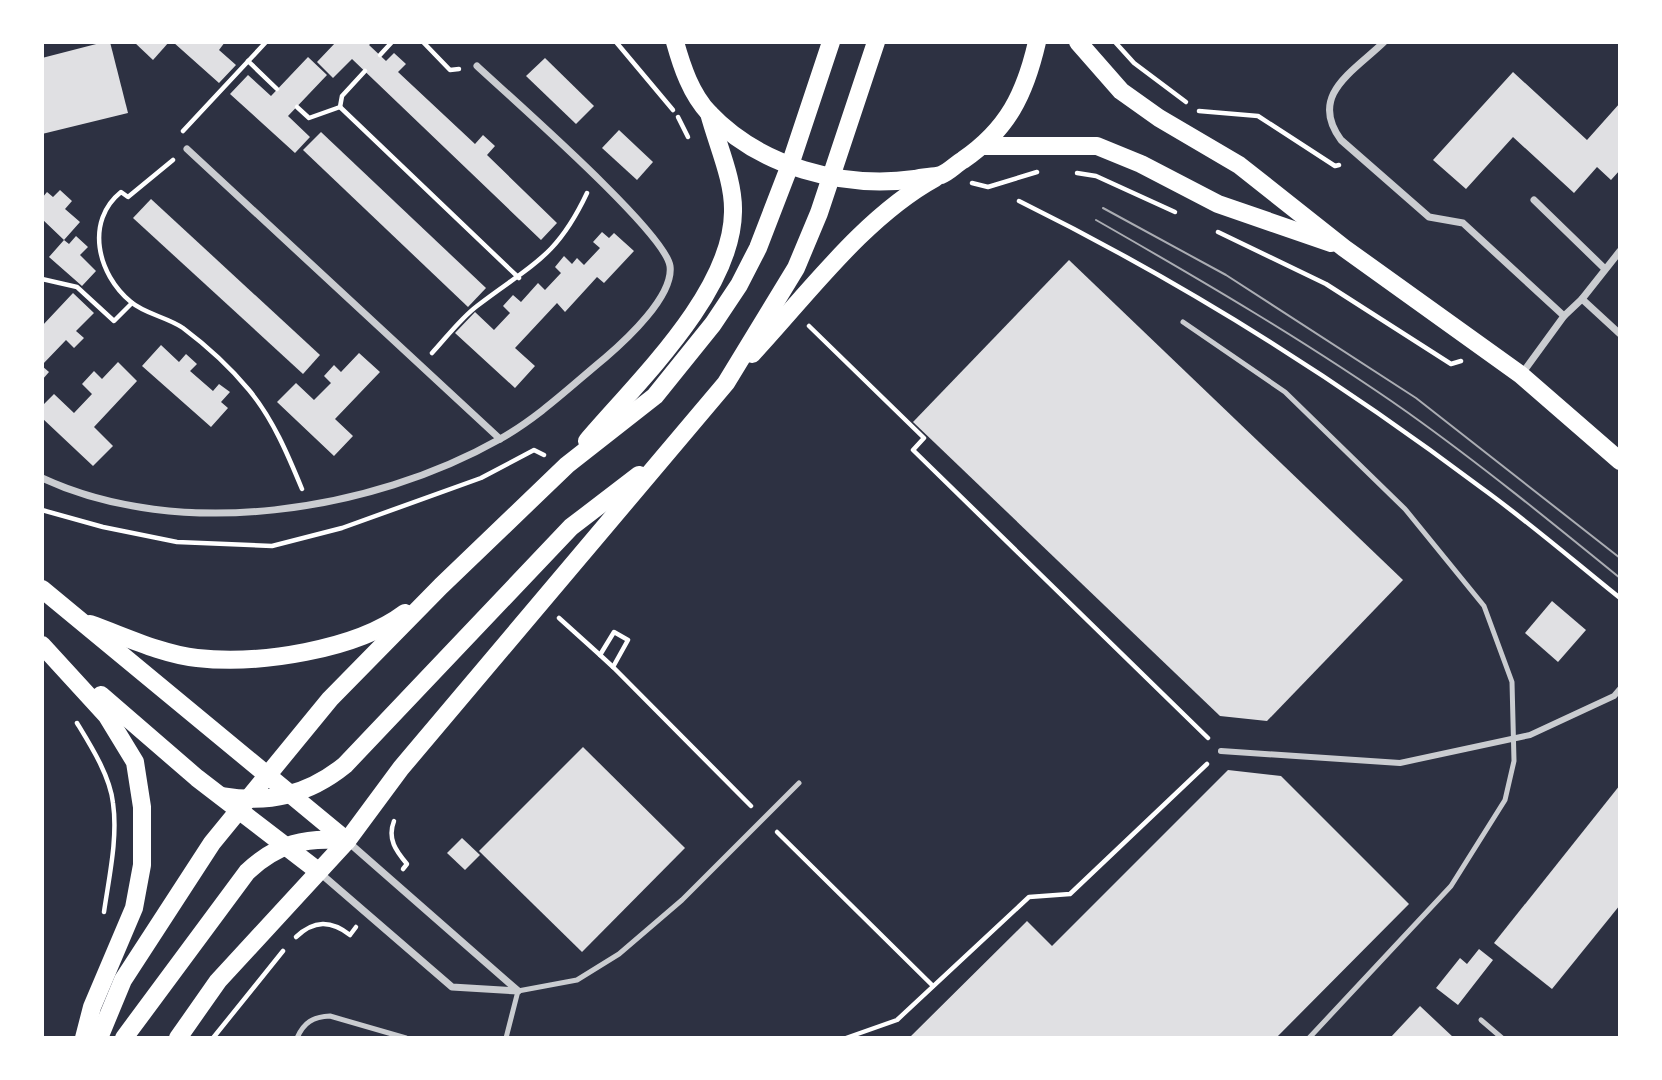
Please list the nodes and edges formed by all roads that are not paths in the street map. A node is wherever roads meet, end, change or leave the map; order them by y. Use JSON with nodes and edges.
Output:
{"nodes":[{"id":1,"x":675,"y":42,"type":"edge"},
{"id":2,"x":831,"y":42,"type":"edge"},
{"id":3,"x":876,"y":42,"type":"edge"},
{"id":4,"x":1037,"y":42,"type":"edge"},
{"id":5,"x":1078,"y":42,"type":"edge"},
{"id":6,"x":1384,"y":42,"type":"edge"},
{"id":7,"x":477,"y":66,"type":"road end"},
{"id":8,"x":709,"y":113,"type":"junction"},
{"id":9,"x":983,"y":146,"type":"junction"},
{"id":10,"x":187,"y":149,"type":"road end"},
{"id":11,"x":790,"y":166,"type":"junction"},
{"id":12,"x":942,"y":174,"type":"junction"},
{"id":13,"x":831,"y":176,"type":"junction"},
{"id":14,"x":1534,"y":200,"type":"dead end"},
{"id":15,"x":1344,"y":248,"type":"junction"},
{"id":16,"x":1620,"y":251,"type":"edge"},
{"id":17,"x":1604,"y":268,"type":"junction"},
{"id":18,"x":1582,"y":299,"type":"junction"},
{"id":19,"x":1564,"y":316,"type":"junction"},
{"id":20,"x":1183,"y":321,"type":"dead end"},
{"id":21,"x":1620,"y":334,"type":"edge"},
{"id":22,"x":1521,"y":375,"type":"junction"},
{"id":23,"x":726,"y":383,"type":"junction"},
{"id":24,"x":500,"y":439,"type":"junction"},
{"id":25,"x":664,"y":456,"type":"junction"},
{"id":26,"x":1620,"y":461,"type":"edge"},
{"id":27,"x":567,"y":465,"type":"junction"},
{"id":28,"x":42,"y":478,"type":"edge"},
{"id":29,"x":441,"y":586,"type":"junction"},
{"id":30,"x":42,"y":589,"type":"edge"},
{"id":31,"x":76,"y":619,"type":"junction"},
{"id":32,"x":42,"y":645,"type":"edge"},
{"id":33,"x":1620,"y":689,"type":"edge"},
{"id":34,"x":1514,"y":739,"type":"junction"},
{"id":35,"x":1221,"y":751,"type":"road end"},
{"id":36,"x":268,"y":776,"type":"junction"},
{"id":37,"x":799,"y":783,"type":"dead end"},
{"id":38,"x":293,"y":794,"type":"junction"},
{"id":39,"x":244,"y":804,"type":"junction"},
{"id":40,"x":347,"y":841,"type":"junction"},
{"id":41,"x":286,"y":845,"type":"junction"},
{"id":42,"x":318,"y":871,"type":"junction"},
{"id":43,"x":518,"y":991,"type":"junction"},
{"id":44,"x":1481,"y":1020,"type":"dead end"},
{"id":45,"x":84,"y":1038,"type":"edge"},
{"id":46,"x":99,"y":1038,"type":"edge"},
{"id":47,"x":124,"y":1038,"type":"edge"},
{"id":48,"x":178,"y":1038,"type":"edge"},
{"id":49,"x":297,"y":1038,"type":"edge"},
{"id":50,"x":406,"y":1038,"type":"edge"},
{"id":51,"x":506,"y":1038,"type":"edge"},
{"id":52,"x":1309,"y":1038,"type":"edge"},
{"id":53,"x":1502,"y":1038,"type":"edge"}],
"edges":[{"from":1,"to":8,"type":"main road"},
{"from":2,"to":11,"type":"main road"},
{"from":3,"to":13,"type":"main road"},
{"from":4,"to":9,"type":"main road"},
{"from":5,"to":15,"type":"main road"},
{"from":6,"to":19,"type":"street"},
{"from":7,"to":24,"type":"street"},
{"from":8,"to":11,"type":"main road"},
{"from":8,"to":27,"type":"main road"},
{"from":9,"to":12,"type":"main road"},
{"from":9,"to":15,"type":"main road"},
{"from":10,"to":24,"type":"street"},
{"from":11,"to":13,"type":"main road"},
{"from":11,"to":27,"type":"main road"},
{"from":12,"to":13,"type":"main road"},
{"from":12,"to":23,"type":"main road"},
{"from":13,"to":23,"type":"main road"},
{"from":14,"to":17,"type":"street"},
{"from":15,"to":22,"type":"main road"},
{"from":16,"to":17,"type":"street"},
{"from":17,"to":18,"type":"street"},
{"from":18,"to":19,"type":"street"},
{"from":18,"to":21,"type":"street"},
{"from":19,"to":22,"type":"street"},
{"from":20,"to":34,"type":"lane"},
{"from":22,"to":26,"type":"main road"},
{"from":23,"to":25,"type":"main road"},
{"from":24,"to":28,"type":"street"},
{"from":25,"to":38,"type":"main road"},
{"from":25,"to":40,"type":"main road"},
{"from":27,"to":29,"type":"main road"},
{"from":29,"to":31,"type":"main road"},
{"from":29,"to":36,"type":"main road"},
{"from":30,"to":31,"type":"main road"},
{"from":31,"to":36,"type":"main road"},
{"from":32,"to":39,"type":"main road"},
{"from":32,"to":45,"type":"main road"},
{"from":33,"to":34,"type":"street"},
{"from":34,"to":35,"type":"street"},
{"from":34,"to":52,"type":"lane"},
{"from":36,"to":38,"type":"main road"},
{"from":36,"to":39,"type":"main road"},
{"from":37,"to":43,"type":"lane"},
{"from":38,"to":39,"type":"main road"},
{"from":38,"to":40,"type":"main road"},
{"from":39,"to":41,"type":"main road"},
{"from":39,"to":46,"type":"main road"},
{"from":40,"to":41,"type":"main road"},
{"from":40,"to":42,"type":"main road"},
{"from":40,"to":43,"type":"street"},
{"from":41,"to":42,"type":"main road"},
{"from":41,"to":47,"type":"main road"},
{"from":42,"to":43,"type":"street"},
{"from":42,"to":48,"type":"main road"},
{"from":43,"to":51,"type":"lane"},
{"from":44,"to":53,"type":"lane"},
{"from":49,"to":50,"type":"lane"}]}
